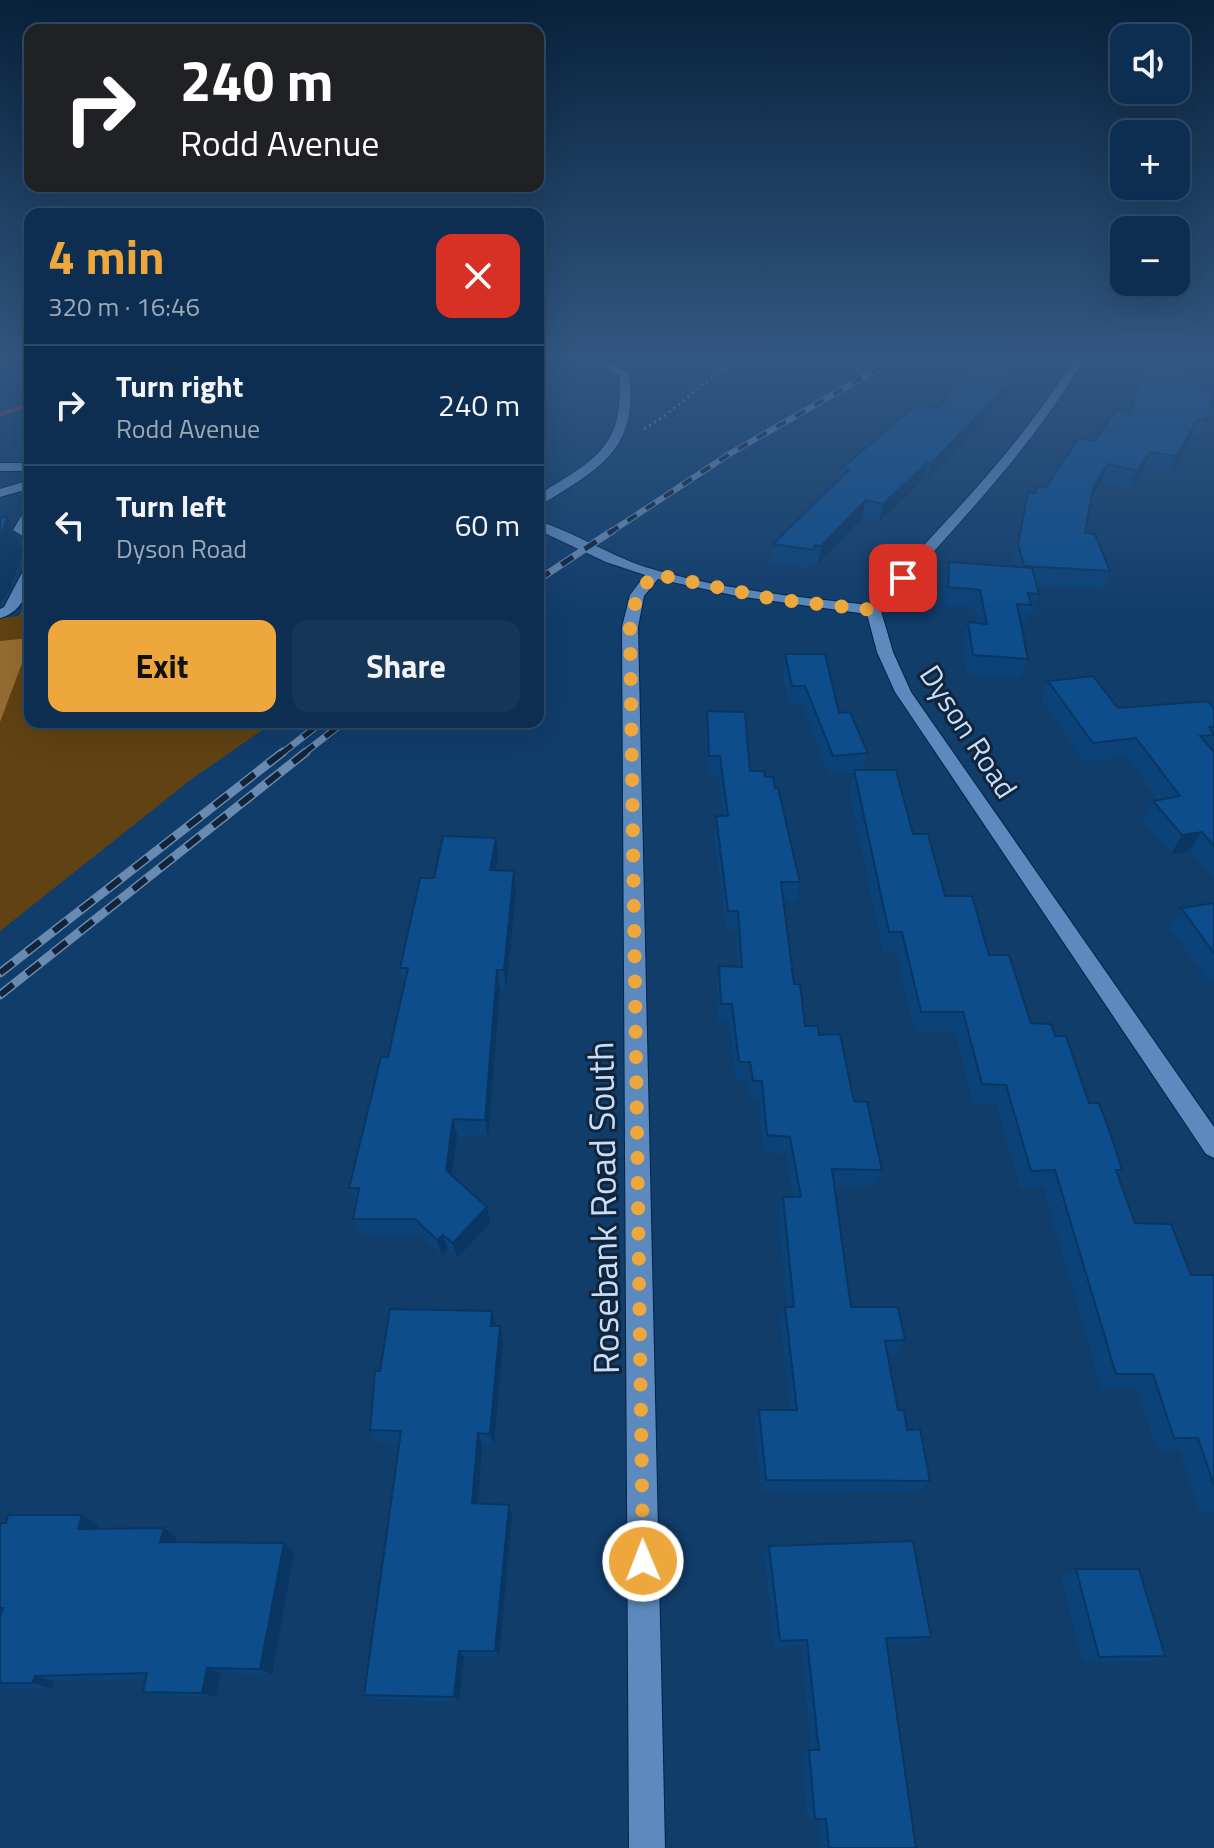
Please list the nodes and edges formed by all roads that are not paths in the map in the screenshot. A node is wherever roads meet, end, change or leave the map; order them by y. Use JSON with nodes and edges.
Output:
{"nodes":[{"id":1,"x":616,"y":445,"type":"edge"},
{"id":2,"x":1019,"y":445,"type":"edge"},
{"id":3,"x":0,"y":467,"type":"edge"},
{"id":4,"x":24,"y":467,"type":"edge"},
{"id":5,"x":24,"y":486,"type":"edge"},
{"id":6,"x":0,"y":493,"type":"edge"},
{"id":7,"x":544,"y":497,"type":"edge"},
{"id":8,"x":544,"y":528,"type":"edge"},
{"id":9,"x":654,"y":574,"type":"junction"},
{"id":10,"x":24,"y":582,"type":"edge"},
{"id":11,"x":873,"y":610,"type":"junction"},
{"id":12,"x":0,"y":614,"type":"edge"},
{"id":13,"x":1214,"y":1147,"type":"edge"},
{"id":14,"x":647,"y":1848,"type":"edge"}],
"edges":[{"from":1,"to":7,"type":"street"},
{"from":2,"to":11,"type":"street"},
{"from":3,"to":4,"type":"street"},
{"from":5,"to":6,"type":"street"},
{"from":8,"to":9,"type":"street"},
{"from":9,"to":11,"type":"street"},
{"from":9,"to":14,"type":"street","name":"Rosebank Road South"},
{"from":10,"to":12,"type":"street"},
{"from":11,"to":13,"type":"street","name":"Dyson Road"}]}
